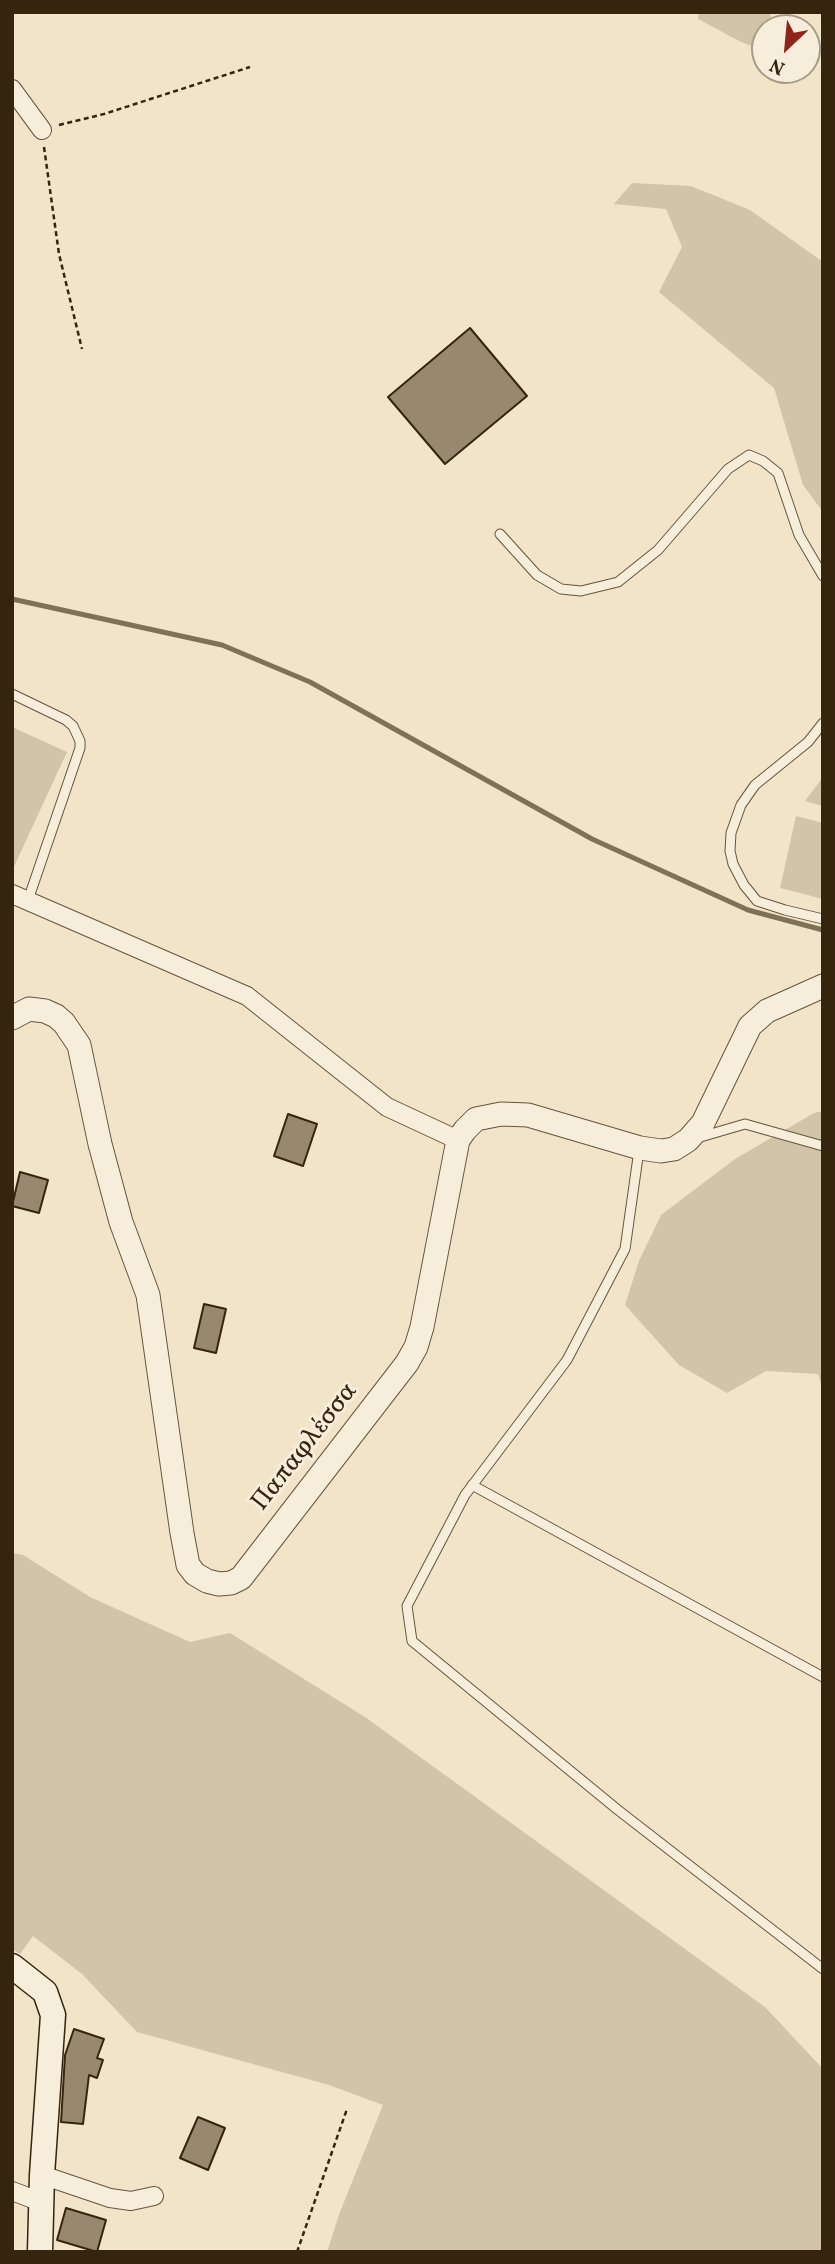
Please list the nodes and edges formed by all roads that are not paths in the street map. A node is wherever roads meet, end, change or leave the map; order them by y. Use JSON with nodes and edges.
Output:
{"nodes":[{"id":1,"x":12,"y":89,"type":"edge"},
{"id":2,"x":42,"y":130,"type":"road end"},
{"id":3,"x":500,"y":534,"type":"dead end"},
{"id":4,"x":823,"y":576,"type":"edge"},
{"id":5,"x":12,"y":694,"type":"edge"},
{"id":6,"x":823,"y":723,"type":"edge"},
{"id":7,"x":20,"y":897,"type":"edge"},
{"id":8,"x":823,"y":919,"type":"edge"},
{"id":9,"x":823,"y":986,"type":"edge"},
{"id":10,"x":12,"y":1018,"type":"edge"},
{"id":11,"x":458,"y":1140,"type":"junction"},
{"id":12,"x":688,"y":1140,"type":"junction"},
{"id":13,"x":823,"y":1146,"type":"edge"},
{"id":14,"x":639,"y":1149,"type":"junction"},
{"id":15,"x":472,"y":1485,"type":"junction"},
{"id":16,"x":823,"y":1678,"type":"edge"},
{"id":17,"x":12,"y":1966,"type":"edge"},
{"id":18,"x":823,"y":1969,"type":"edge"},
{"id":19,"x":42,"y":2175,"type":"junction"},
{"id":20,"x":12,"y":2191,"type":"edge"},
{"id":21,"x":154,"y":2196,"type":"dead end"},
{"id":22,"x":41,"y":2202,"type":"junction"},
{"id":23,"x":40,"y":2252,"type":"edge"}],
"edges":[{"from":1,"to":2,"type":"street"},
{"from":3,"to":4,"type":"lane"},
{"from":5,"to":7,"type":"lane"},
{"from":6,"to":8,"type":"lane"},
{"from":7,"to":11,"type":"street"},
{"from":9,"to":12,"type":"street"},
{"from":10,"to":11,"type":"street","name":"Παπαφλέσσα"},
{"from":11,"to":14,"type":"street"},
{"from":12,"to":13,"type":"lane"},
{"from":12,"to":14,"type":"street"},
{"from":14,"to":15,"type":"lane"},
{"from":15,"to":16,"type":"lane"},
{"from":15,"to":18,"type":"lane"},
{"from":17,"to":19,"type":"main road"},
{"from":19,"to":21,"type":"street"},
{"from":19,"to":22,"type":"main road"},
{"from":20,"to":22,"type":"street"},
{"from":22,"to":23,"type":"main road"}]}
